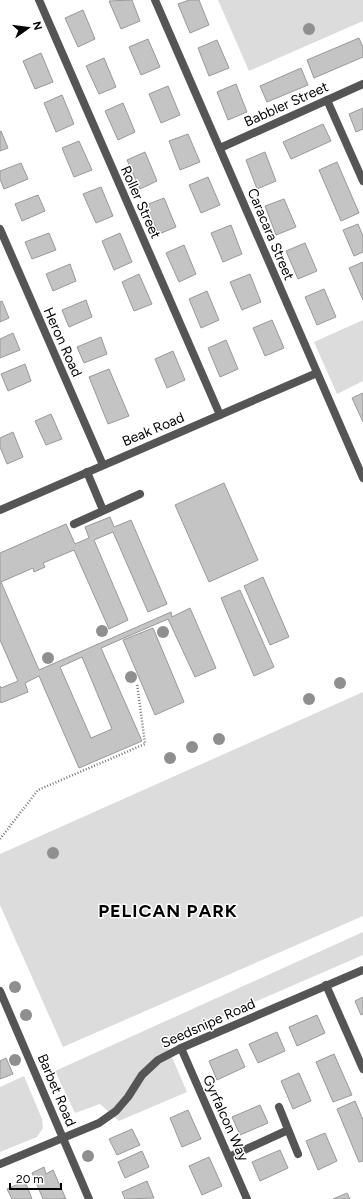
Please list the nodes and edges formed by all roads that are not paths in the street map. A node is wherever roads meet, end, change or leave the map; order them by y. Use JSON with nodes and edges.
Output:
{"nodes":[{"id":1,"x":39,"y":0,"type":"edge"},
{"id":2,"x":155,"y":0,"type":"edge"},
{"id":3,"x":363,"y":84,"type":"edge"},
{"id":4,"x":327,"y":100,"type":"junction"},
{"id":5,"x":220,"y":148,"type":"junction"},
{"id":6,"x":363,"y":181,"type":"edge"},
{"id":7,"x":0,"y":229,"type":"edge"},
{"id":8,"x":317,"y":373,"type":"junction"},
{"id":9,"x":220,"y":415,"type":"junction"},
{"id":10,"x":103,"y":466,"type":"junction"},
{"id":11,"x":87,"y":472,"type":"junction"},
{"id":12,"x":363,"y":478,"type":"edge"},
{"id":13,"x":140,"y":494,"type":"dead end"},
{"id":14,"x":0,"y":510,"type":"edge"},
{"id":15,"x":103,"y":510,"type":"junction"},
{"id":16,"x":74,"y":524,"type":"dead end"},
{"id":17,"x":363,"y":970,"type":"edge"},
{"id":18,"x":326,"y":985,"type":"junction"},
{"id":19,"x":0,"y":991,"type":"edge"},
{"id":20,"x":181,"y":1048,"type":"junction"},
{"id":21,"x":363,"y":1069,"type":"edge"},
{"id":22,"x":279,"y":1107,"type":"dead end"},
{"id":23,"x":288,"y":1130,"type":"junction"},
{"id":24,"x":63,"y":1138,"type":"junction"},
{"id":25,"x":298,"y":1154,"type":"dead end"},
{"id":26,"x":229,"y":1157,"type":"junction"},
{"id":27,"x":0,"y":1164,"type":"edge"},
{"id":28,"x":89,"y":1199,"type":"edge"},
{"id":29,"x":247,"y":1199,"type":"edge"}],
"edges":[{"from":1,"to":9,"type":"street","name":"Roller Street"},
{"from":2,"to":5,"type":"street","name":"Caracara Street"},
{"from":3,"to":4,"type":"street","name":"Babbler Street"},
{"from":4,"to":5,"type":"street","name":"Babbler Street"},
{"from":4,"to":6,"type":"street"},
{"from":5,"to":8,"type":"street","name":"Caracara Street"},
{"from":7,"to":10,"type":"street","name":"Heron Road"},
{"from":8,"to":9,"type":"street","name":"Beak Road"},
{"from":8,"to":12,"type":"street","name":"Caracara Street"},
{"from":9,"to":10,"type":"street","name":"Beak Road"},
{"from":10,"to":11,"type":"street","name":"Beak Road"},
{"from":11,"to":14,"type":"street","name":"Beak Road"},
{"from":11,"to":15,"type":"street"},
{"from":13,"to":15,"type":"street"},
{"from":15,"to":16,"type":"street"},
{"from":17,"to":18,"type":"street","name":"Seedsnipe Road"},
{"from":18,"to":20,"type":"street","name":"Seedsnipe Road"},
{"from":18,"to":21,"type":"street"},
{"from":19,"to":24,"type":"street","name":"Barbet Road"},
{"from":20,"to":24,"type":"street","name":"Seedsnipe Road"},
{"from":20,"to":26,"type":"street","name":"Gyrfalcon Way"},
{"from":22,"to":23,"type":"street"},
{"from":23,"to":25,"type":"street"},
{"from":23,"to":26,"type":"street"},
{"from":24,"to":27,"type":"street","name":"Seedsnipe Road"},
{"from":24,"to":28,"type":"street","name":"Barbet Road"},
{"from":26,"to":29,"type":"street","name":"Gyrfalcon Way"}]}
